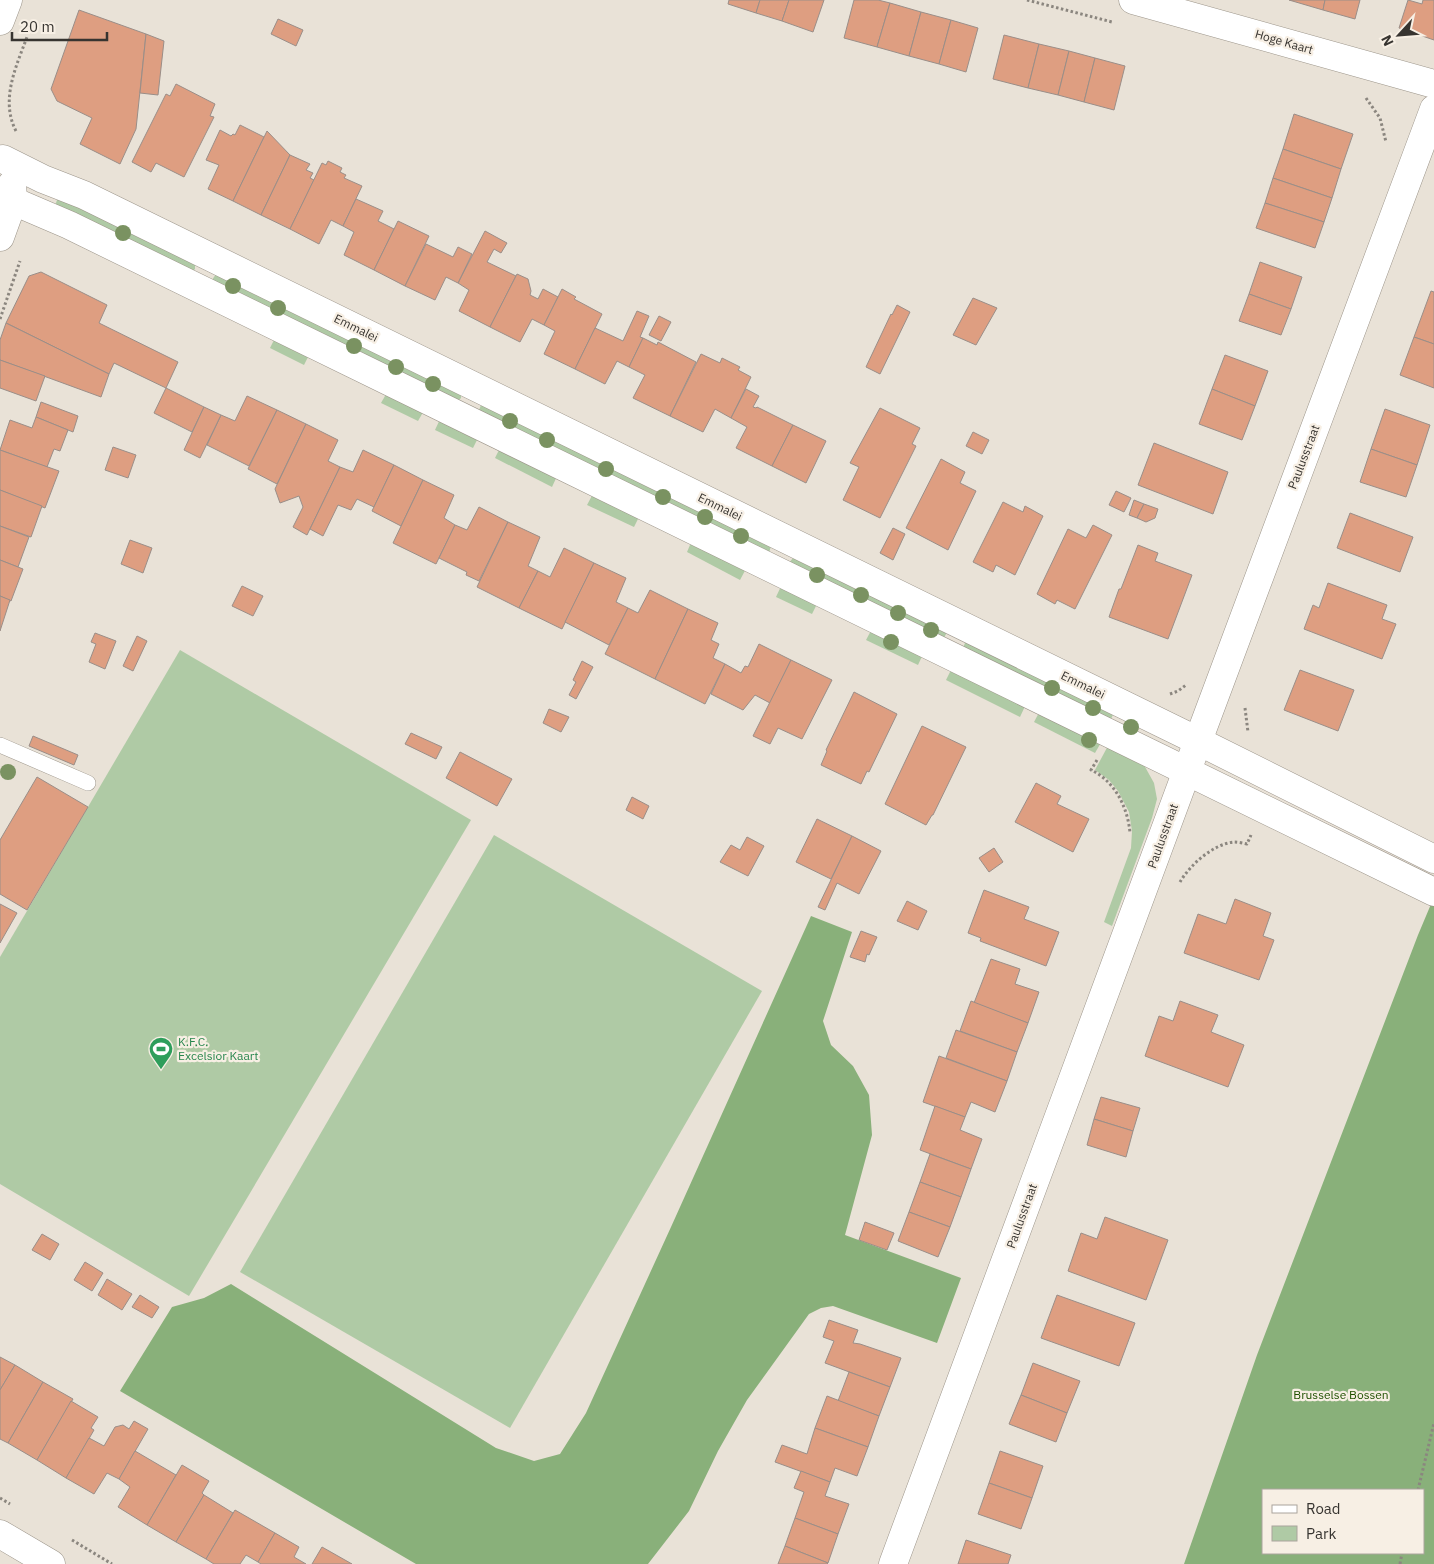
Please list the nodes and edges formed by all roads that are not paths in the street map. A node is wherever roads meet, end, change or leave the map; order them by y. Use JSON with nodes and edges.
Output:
{"nodes":[{"id":1,"x":1133,"y":0,"type":"edge"},
{"id":2,"x":1434,"y":84,"type":"edge"},
{"id":3,"x":1434,"y":109,"type":"edge"},
{"id":4,"x":7,"y":149,"type":"edge"},
{"id":5,"x":13,"y":202,"type":"junction"},
{"id":6,"x":0,"y":237,"type":"edge"},
{"id":7,"x":1198,"y":741,"type":"junction"},
{"id":8,"x":0,"y":745,"type":"edge"},
{"id":9,"x":1186,"y":772,"type":"junction"},
{"id":10,"x":88,"y":783,"type":"dead end"},
{"id":11,"x":1434,"y":859,"type":"edge"},
{"id":12,"x":1434,"y":892,"type":"edge"},
{"id":13,"x":0,"y":1534,"type":"edge"},
{"id":14,"x":51,"y":1564,"type":"edge"},
{"id":15,"x":893,"y":1564,"type":"edge"}],
"edges":[{"from":1,"to":2,"type":"street","name":"Hoge Kaart"},
{"from":3,"to":7,"type":"street","name":"Paulusstraat"},
{"from":4,"to":5,"type":"street"},
{"from":4,"to":7,"type":"street","name":"Emmalei"},
{"from":5,"to":6,"type":"street"},
{"from":5,"to":9,"type":"street"},
{"from":7,"to":9,"type":"street","name":"Paulusstraat"},
{"from":7,"to":11,"type":"street","name":"Emmalei"},
{"from":8,"to":10,"type":"lane"},
{"from":9,"to":12,"type":"street"},
{"from":9,"to":15,"type":"street","name":"Paulusstraat"},
{"from":13,"to":14,"type":"street"}]}
